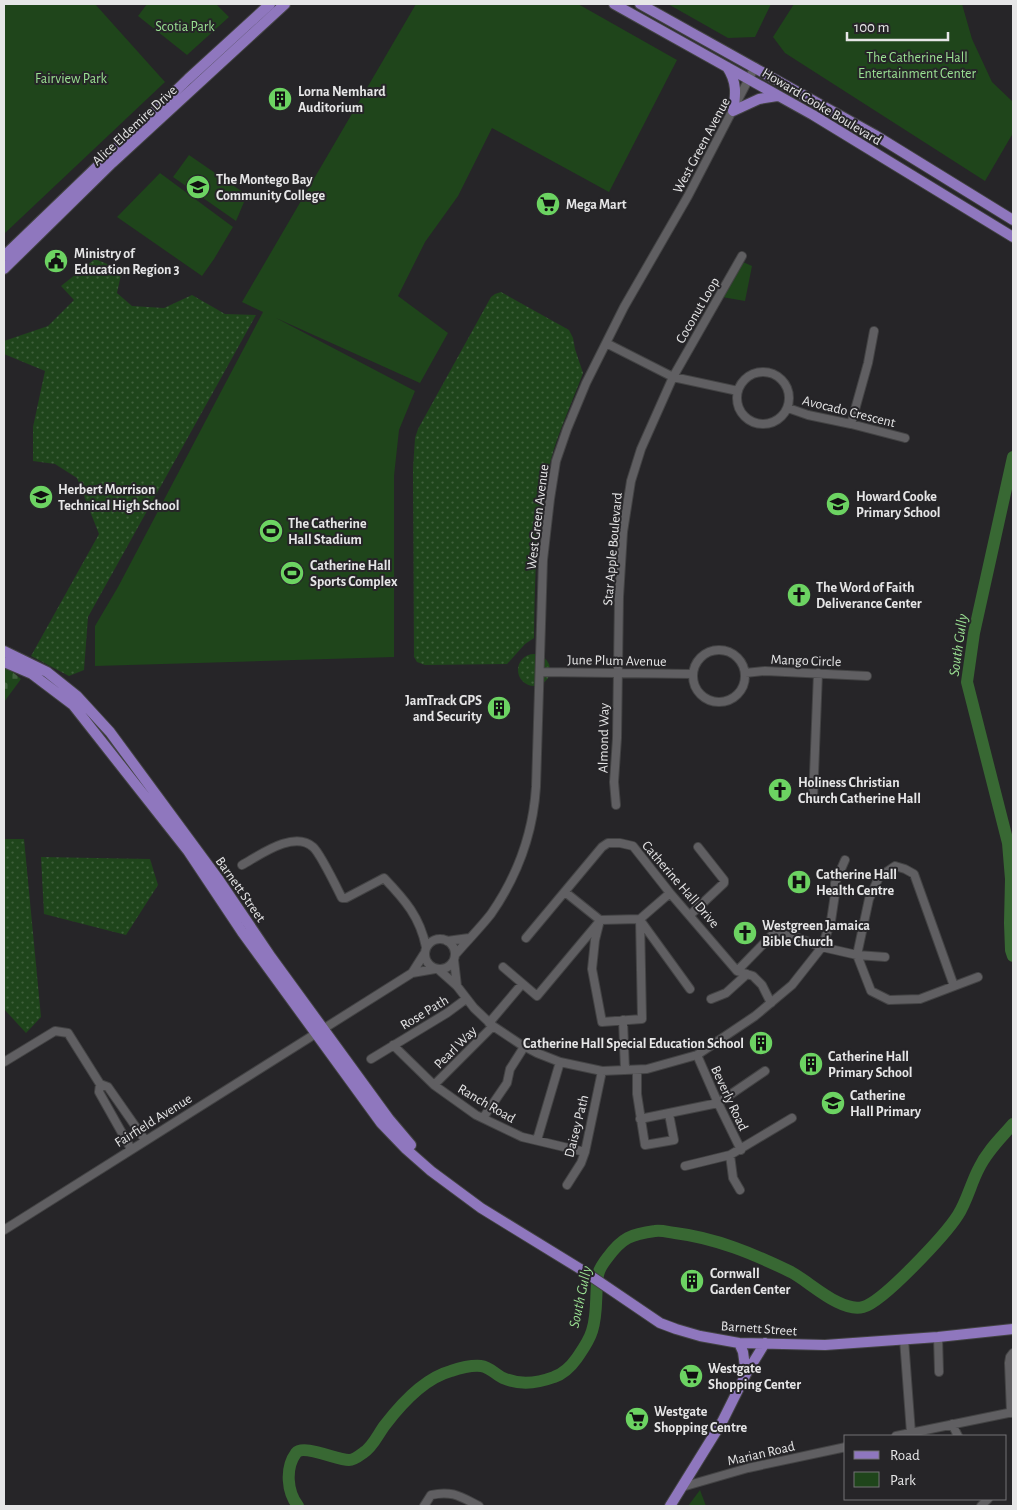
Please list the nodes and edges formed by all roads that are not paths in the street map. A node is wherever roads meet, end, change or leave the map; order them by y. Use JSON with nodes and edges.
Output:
{"nodes":[{"id":1,"x":270,"y":4,"type":"edge"},
{"id":2,"x":285,"y":4,"type":"edge"},
{"id":3,"x":614,"y":4,"type":"edge"},
{"id":4,"x":640,"y":4,"type":"edge"},
{"id":5,"x":726,"y":66,"type":"junction"},
{"id":6,"x":756,"y":67,"type":"junction"},
{"id":7,"x":750,"y":79,"type":"junction"},
{"id":8,"x":777,"y":96,"type":"junction"},
{"id":9,"x":733,"y":112,"type":"junction"},
{"id":10,"x":1013,"y":220,"type":"edge"},
{"id":11,"x":1013,"y":237,"type":"edge"},
{"id":12,"x":4,"y":256,"type":"edge"},
{"id":13,"x":742,"y":256,"type":"dead end"},
{"id":14,"x":4,"y":269,"type":"edge"},
{"id":15,"x":874,"y":330,"type":"dead end"},
{"id":16,"x":606,"y":343,"type":"junction"},
{"id":17,"x":673,"y":377,"type":"junction"},
{"id":18,"x":738,"y":391,"type":"junction"},
{"id":19,"x":788,"y":408,"type":"junction"},
{"id":20,"x":851,"y":424,"type":"junction"},
{"id":21,"x":905,"y":438,"type":"dead end"},
{"id":22,"x":4,"y":651,"type":"edge"},
{"id":23,"x":4,"y":662,"type":"edge"},
{"id":24,"x":540,"y":672,"type":"junction"},
{"id":25,"x":618,"y":672,"type":"junction"},
{"id":26,"x":745,"y":673,"type":"junction"},
{"id":27,"x":818,"y":673,"type":"junction"},
{"id":28,"x":694,"y":674,"type":"junction"},
{"id":29,"x":868,"y":676,"type":"dead end"},
{"id":30,"x":813,"y":800,"type":"dead end"},
{"id":31,"x":616,"y":805,"type":"dead end"},
{"id":32,"x":698,"y":847,"type":"dead end"},
{"id":33,"x":845,"y":860,"type":"dead end"},
{"id":34,"x":242,"y":865,"type":"dead end"},
{"id":35,"x":565,"y":892,"type":"junction"},
{"id":36,"x":670,"y":893,"type":"junction"},
{"id":37,"x":690,"y":915,"type":"junction"},
{"id":38,"x":640,"y":919,"type":"junction"},
{"id":39,"x":600,"y":920,"type":"junction"},
{"id":40,"x":423,"y":930,"type":"junction"},
{"id":41,"x":469,"y":938,"type":"junction"},
{"id":42,"x":526,"y":938,"type":"dead end"},
{"id":43,"x":438,"y":939,"type":"junction"},
{"id":44,"x":447,"y":940,"type":"junction"},
{"id":45,"x":822,"y":947,"type":"junction"},
{"id":46,"x":425,"y":950,"type":"junction"},
{"id":47,"x":857,"y":955,"type":"junction"},
{"id":48,"x":455,"y":957,"type":"junction"},
{"id":49,"x":885,"y":957,"type":"dead end"},
{"id":50,"x":503,"y":967,"type":"dead end"},
{"id":51,"x":437,"y":969,"type":"junction"},
{"id":52,"x":737,"y":970,"type":"junction"},
{"id":53,"x":412,"y":973,"type":"junction"},
{"id":54,"x":747,"y":974,"type":"junction"},
{"id":55,"x":978,"y":977,"type":"dead end"},
{"id":56,"x":522,"y":984,"type":"junction"},
{"id":57,"x":457,"y":986,"type":"junction"},
{"id":58,"x":954,"y":986,"type":"junction"},
{"id":59,"x":690,"y":989,"type":"dead end"},
{"id":60,"x":466,"y":999,"type":"junction"},
{"id":61,"x":712,"y":999,"type":"dead end"},
{"id":62,"x":771,"y":1003,"type":"junction"},
{"id":63,"x":623,"y":1020,"type":"junction"},
{"id":64,"x":491,"y":1024,"type":"junction"},
{"id":65,"x":320,"y":1031,"type":"junction"},
{"id":66,"x":393,"y":1045,"type":"junction"},
{"id":67,"x":524,"y":1047,"type":"junction"},
{"id":68,"x":697,"y":1055,"type":"junction"},
{"id":69,"x":371,"y":1059,"type":"dead end"},
{"id":70,"x":4,"y":1062,"type":"edge"},
{"id":71,"x":560,"y":1062,"type":"junction"},
{"id":72,"x":625,"y":1070,"type":"junction"},
{"id":73,"x":637,"y":1070,"type":"junction"},
{"id":74,"x":602,"y":1071,"type":"junction"},
{"id":75,"x":765,"y":1071,"type":"dead end"},
{"id":76,"x":100,"y":1084,"type":"junction"},
{"id":77,"x":434,"y":1085,"type":"junction"},
{"id":78,"x":718,"y":1103,"type":"junction"},
{"id":79,"x":669,"y":1114,"type":"junction"},
{"id":80,"x":483,"y":1118,"type":"junction"},
{"id":81,"x":792,"y":1118,"type":"dead end"},
{"id":82,"x":640,"y":1119,"type":"junction"},
{"id":83,"x":145,"y":1140,"type":"junction"},
{"id":84,"x":537,"y":1140,"type":"junction"},
{"id":85,"x":131,"y":1149,"type":"junction"},
{"id":86,"x":741,"y":1150,"type":"junction"},
{"id":87,"x":585,"y":1152,"type":"junction"},
{"id":88,"x":730,"y":1156,"type":"junction"},
{"id":89,"x":685,"y":1166,"type":"dead end"},
{"id":90,"x":567,"y":1186,"type":"dead end"},
{"id":91,"x":740,"y":1190,"type":"dead end"},
{"id":92,"x":4,"y":1230,"type":"edge"},
{"id":93,"x":1011,"y":1332,"type":"edge"},
{"id":94,"x":938,"y":1337,"type":"junction"},
{"id":95,"x":904,"y":1339,"type":"junction"},
{"id":96,"x":739,"y":1343,"type":"junction"},
{"id":97,"x":765,"y":1343,"type":"junction"},
{"id":98,"x":1013,"y":1353,"type":"edge"},
{"id":99,"x":939,"y":1372,"type":"dead end"},
{"id":100,"x":746,"y":1374,"type":"junction"},
{"id":101,"x":1012,"y":1413,"type":"edge"},
{"id":102,"x":952,"y":1424,"type":"junction"},
{"id":103,"x":911,"y":1433,"type":"junction"},
{"id":104,"x":901,"y":1435,"type":"edge"},
{"id":105,"x":958,"y":1435,"type":"edge"},
{"id":106,"x":844,"y":1447,"type":"edge"},
{"id":107,"x":682,"y":1486,"type":"junction"},
{"id":108,"x":424,"y":1506,"type":"edge"},
{"id":109,"x":479,"y":1506,"type":"edge"},
{"id":110,"x":670,"y":1506,"type":"edge"}],
"edges":[{"from":1,"to":12,"type":"main road","name":"Alice Eldemire Drive"},
{"from":2,"to":14,"type":"main road","name":"Alice Eldemire Drive"},
{"from":3,"to":5,"type":"main road","name":"Howard Cooke Boulevard"},
{"from":4,"to":6,"type":"main road","name":"Howard Cooke Boulevard"},
{"from":5,"to":7,"type":"main road","name":"Howard Cooke Boulevard"},
{"from":5,"to":9,"type":"main road"},
{"from":6,"to":7,"type":"street","name":"West Green Avenue"},
{"from":6,"to":10,"type":"main road","name":"Howard Cooke Boulevard"},
{"from":7,"to":8,"type":"main road","name":"Howard Cooke Boulevard"},
{"from":7,"to":9,"type":"street","name":"West Green Avenue"},
{"from":8,"to":9,"type":"main road"},
{"from":8,"to":11,"type":"main road","name":"Howard Cooke Boulevard"},
{"from":9,"to":16,"type":"street","name":"West Green Avenue"},
{"from":13,"to":17,"type":"street","name":"Coconut Loop"},
{"from":15,"to":20,"type":"street"},
{"from":16,"to":17,"type":"street"},
{"from":16,"to":24,"type":"street","name":"West Green Avenue"},
{"from":17,"to":18,"type":"street"},
{"from":17,"to":25,"type":"street","name":"Star Apple Boulevard"},
{"from":18,"to":19,"type":"street"},
{"from":18,"to":19,"type":"street"},
{"from":19,"to":20,"type":"street","name":"Avocado Crescent"},
{"from":20,"to":21,"type":"street","name":"Avocado Crescent"},
{"from":22,"to":65,"type":"main road","name":"Barnett Street"},
{"from":23,"to":65,"type":"main road","name":"Barnett Street"},
{"from":24,"to":25,"type":"street","name":"June Plum Avenue"},
{"from":24,"to":41,"type":"street","name":"West Green Avenue"},
{"from":25,"to":28,"type":"street","name":"June Plum Avenue"},
{"from":25,"to":31,"type":"street","name":"Almond Way"},
{"from":26,"to":27,"type":"street","name":"Mango Circle"},
{"from":26,"to":28,"type":"street"},
{"from":26,"to":28,"type":"street"},
{"from":27,"to":29,"type":"street","name":"Mango Circle"},
{"from":27,"to":30,"type":"street"},
{"from":32,"to":37,"type":"street"},
{"from":33,"to":45,"type":"street"},
{"from":34,"to":40,"type":"street"},
{"from":35,"to":36,"type":"street","name":"Catherine Hall Drive"},
{"from":35,"to":39,"type":"street"},
{"from":35,"to":42,"type":"street","name":"Catherine Hall Drive"},
{"from":36,"to":37,"type":"street","name":"Catherine Hall Drive"},
{"from":36,"to":38,"type":"street"},
{"from":37,"to":52,"type":"street","name":"Catherine Hall Drive"},
{"from":38,"to":39,"type":"street"},
{"from":38,"to":59,"type":"street"},
{"from":38,"to":63,"type":"street"},
{"from":39,"to":56,"type":"street"},
{"from":39,"to":63,"type":"street"},
{"from":40,"to":43,"type":"street"},
{"from":40,"to":46,"type":"street"},
{"from":41,"to":44,"type":"street"},
{"from":41,"to":48,"type":"street","name":"West Green Avenue"},
{"from":43,"to":44,"type":"street"},
{"from":43,"to":46,"type":"street"},
{"from":44,"to":48,"type":"street"},
{"from":45,"to":47,"type":"street"},
{"from":45,"to":52,"type":"street"},
{"from":45,"to":62,"type":"street"},
{"from":46,"to":51,"type":"street"},
{"from":46,"to":53,"type":"street"},
{"from":47,"to":49,"type":"street"},
{"from":47,"to":58,"type":"street"},
{"from":47,"to":58,"type":"street"},
{"from":48,"to":51,"type":"street"},
{"from":48,"to":57,"type":"street"},
{"from":50,"to":56,"type":"street"},
{"from":51,"to":53,"type":"street"},
{"from":51,"to":57,"type":"street"},
{"from":52,"to":54,"type":"street","name":"Catherine Hall Drive"},
{"from":53,"to":65,"type":"street"},
{"from":54,"to":61,"type":"street"},
{"from":54,"to":62,"type":"street","name":"Catherine Hall Drive"},
{"from":55,"to":58,"type":"street"},
{"from":56,"to":64,"type":"street","name":"Pearl Way"},
{"from":57,"to":60,"type":"street"},
{"from":60,"to":64,"type":"street"},
{"from":60,"to":66,"type":"street","name":"Rose Path"},
{"from":62,"to":68,"type":"street"},
{"from":63,"to":72,"type":"street"},
{"from":64,"to":67,"type":"street"},
{"from":64,"to":77,"type":"street","name":"Pearl Way"},
{"from":65,"to":83,"type":"street","name":"Fairfield Avenue"},
{"from":65,"to":96,"type":"main road","name":"Barnett Street"},
{"from":66,"to":69,"type":"street","name":"Rose Path"},
{"from":66,"to":77,"type":"street","name":"Ranch Road"},
{"from":67,"to":71,"type":"street"},
{"from":67,"to":80,"type":"street"},
{"from":68,"to":73,"type":"street"},
{"from":68,"to":78,"type":"street","name":"Beverly Road"},
{"from":70,"to":76,"type":"street"},
{"from":71,"to":74,"type":"street"},
{"from":71,"to":84,"type":"street"},
{"from":72,"to":73,"type":"street"},
{"from":72,"to":74,"type":"street"},
{"from":73,"to":82,"type":"street"},
{"from":74,"to":87,"type":"street","name":"Daisey Path"},
{"from":75,"to":78,"type":"street"},
{"from":76,"to":83,"type":"street"},
{"from":76,"to":85,"type":"street"},
{"from":77,"to":80,"type":"street","name":"Ranch Road"},
{"from":78,"to":79,"type":"street"},
{"from":78,"to":86,"type":"street","name":"Beverly Road"},
{"from":79,"to":82,"type":"street"},
{"from":79,"to":82,"type":"street"},
{"from":80,"to":84,"type":"street","name":"Ranch Road"},
{"from":81,"to":86,"type":"street"},
{"from":83,"to":85,"type":"street","name":"Fairfield Avenue"},
{"from":84,"to":87,"type":"street","name":"Ranch Road"},
{"from":85,"to":92,"type":"street","name":"Fairfield Avenue"},
{"from":86,"to":88,"type":"street"},
{"from":87,"to":90,"type":"street","name":"Daisey Path"},
{"from":88,"to":89,"type":"street"},
{"from":88,"to":91,"type":"street"},
{"from":93,"to":94,"type":"main road","name":"Barnett Street"},
{"from":94,"to":95,"type":"main road","name":"Barnett Street"},
{"from":94,"to":99,"type":"street"},
{"from":95,"to":97,"type":"main road","name":"Barnett Street"},
{"from":95,"to":103,"type":"street"},
{"from":96,"to":97,"type":"main road","name":"Barnett Street"},
{"from":96,"to":100,"type":"main road"},
{"from":97,"to":100,"type":"main road"},
{"from":98,"to":101,"type":"street"},
{"from":100,"to":107,"type":"main road"},
{"from":101,"to":102,"type":"street"},
{"from":102,"to":103,"type":"street"},
{"from":102,"to":105,"type":"street"},
{"from":103,"to":104,"type":"street"},
{"from":106,"to":107,"type":"street","name":"Marian Road"},
{"from":107,"to":110,"type":"main road"},
{"from":108,"to":109,"type":"street"}]}
